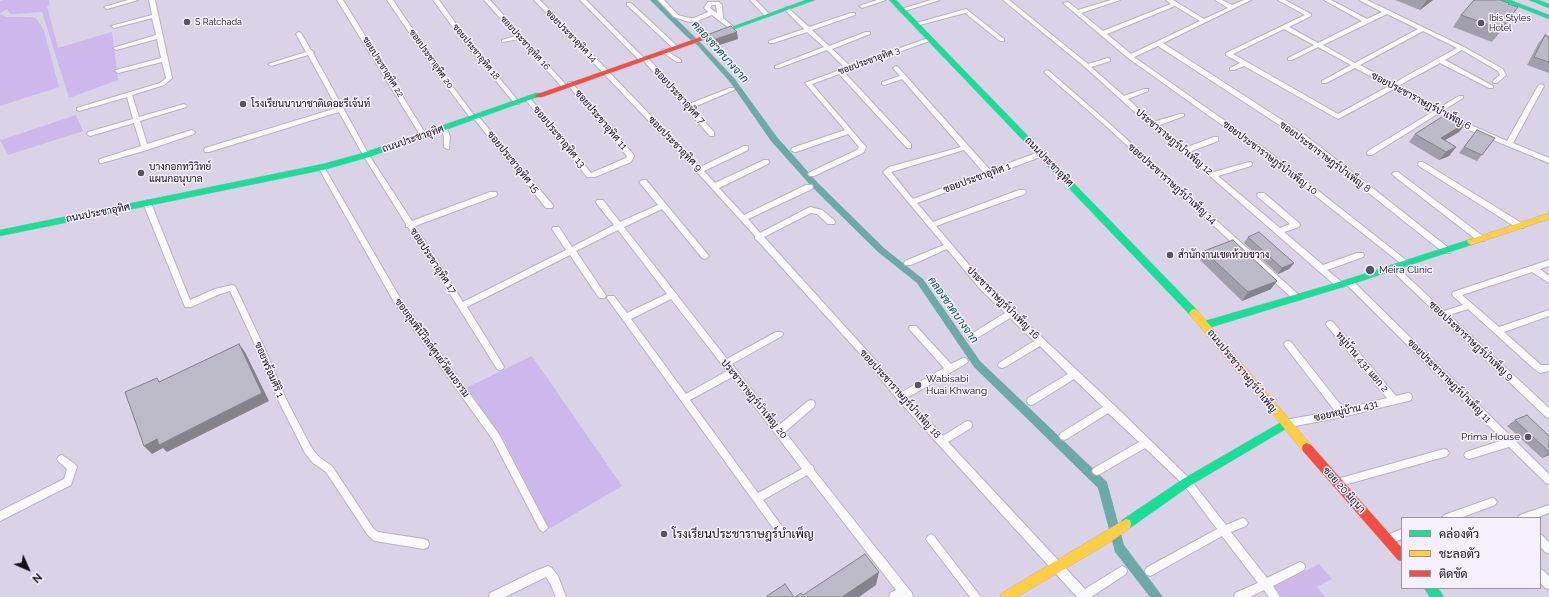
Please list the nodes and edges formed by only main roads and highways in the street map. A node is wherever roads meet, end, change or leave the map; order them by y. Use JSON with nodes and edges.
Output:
{"nodes":[{"id":1,"x":812,"y":0,"type":"edge"},
{"id":2,"x":892,"y":0,"type":"edge"},
{"id":3,"x":1504,"y":0,"type":"edge"},
{"id":4,"x":1513,"y":0,"type":"edge"},
{"id":5,"x":1522,"y":0,"type":"edge"},
{"id":6,"x":1532,"y":0,"type":"edge"},
{"id":7,"x":1549,"y":6,"type":"edge"},
{"id":8,"x":1549,"y":10,"type":"edge"},
{"id":9,"x":1549,"y":13,"type":"edge"},
{"id":10,"x":1549,"y":16,"type":"edge"},
{"id":11,"x":1549,"y":216,"type":"edge"},
{"id":12,"x":0,"y":233,"type":"edge"},
{"id":13,"x":1205,"y":325,"type":"junction"},
{"id":14,"x":1285,"y":424,"type":"junction"},
{"id":15,"x":1401,"y":555,"type":"edge"},
{"id":16,"x":1431,"y":589,"type":"edge"},
{"id":17,"x":1006,"y":597,"type":"edge"},
{"id":18,"x":1438,"y":597,"type":"edge"}],
"edges":[{"from":1,"to":12,"type":"main road","name":"ถนนประชาอุทิศ"},
{"from":2,"to":13,"type":"main road","name":"ถนนประชาอุทิศ"},
{"from":3,"to":10,"type":"main road"},
{"from":4,"to":9,"type":"main road"},
{"from":5,"to":8,"type":"main road"},
{"from":6,"to":7,"type":"main road"},
{"from":11,"to":13,"type":"main road","name":"ถนนประชาราษฎร์บำเพ็ญ"},
{"from":13,"to":14,"type":"main road","name":"ถนนประชาราษฎร์บำเพ็ญ"},
{"from":14,"to":15,"type":"main road","name":"ซอย 20 มิถุนา"},
{"from":14,"to":17,"type":"main road"},
{"from":16,"to":18,"type":"main road"}]}
